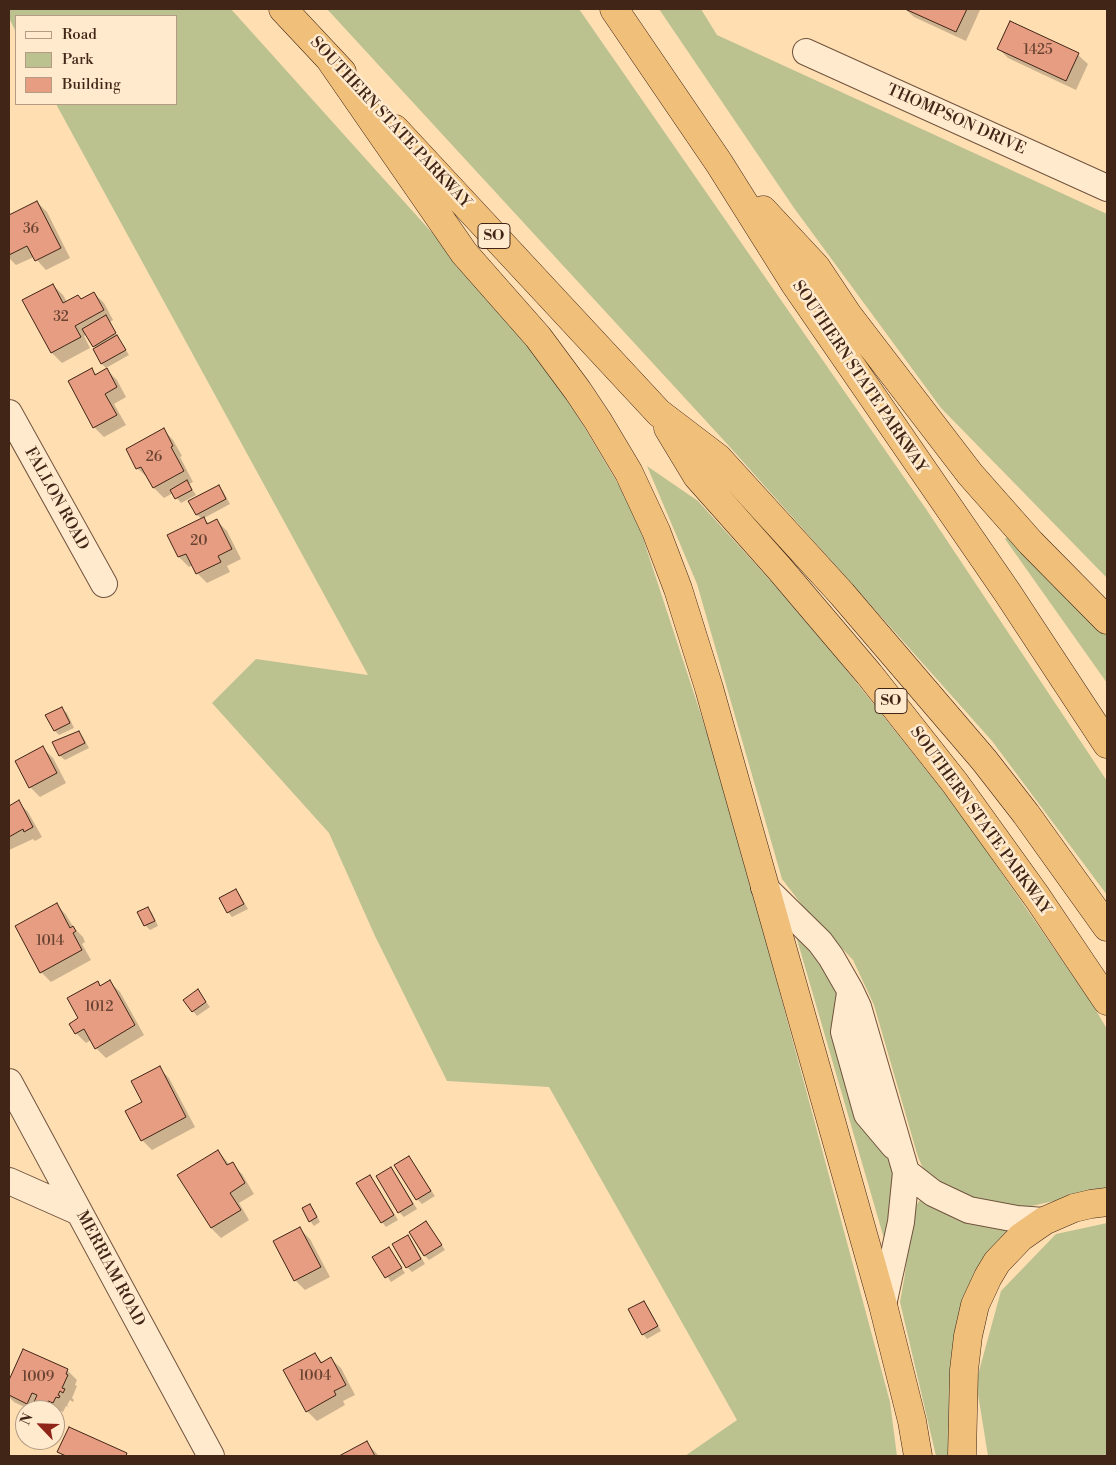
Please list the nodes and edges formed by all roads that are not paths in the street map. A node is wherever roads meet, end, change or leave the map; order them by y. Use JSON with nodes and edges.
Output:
{"nodes":[{"id":1,"x":284,"y":9,"type":"edge"},
{"id":2,"x":614,"y":9,"type":"edge"},
{"id":3,"x":806,"y":52,"type":"dead end"},
{"id":4,"x":330,"y":58,"type":"junction"},
{"id":5,"x":719,"y":163,"type":"junction"},
{"id":6,"x":1107,"y":188,"type":"edge"},
{"id":7,"x":9,"y":413,"type":"edge"},
{"id":8,"x":659,"y":414,"type":"junction"},
{"id":9,"x":104,"y":584,"type":"dead end"},
{"id":10,"x":1107,"y":620,"type":"edge"},
{"id":11,"x":1107,"y":744,"type":"edge"},
{"id":12,"x":764,"y":887,"type":"junction"},
{"id":13,"x":1107,"y":927,"type":"edge"},
{"id":14,"x":1107,"y":1001,"type":"edge"},
{"id":15,"x":9,"y":1082,"type":"edge"},
{"id":16,"x":903,"y":1162,"type":"junction"},
{"id":17,"x":9,"y":1181,"type":"edge"},
{"id":18,"x":1107,"y":1202,"type":"edge"},
{"id":19,"x":79,"y":1212,"type":"junction"},
{"id":20,"x":1044,"y":1220,"type":"junction"},
{"id":21,"x":882,"y":1305,"type":"junction"},
{"id":22,"x":963,"y":1413,"type":"junction"},
{"id":23,"x":211,"y":1456,"type":"edge"},
{"id":24,"x":918,"y":1456,"type":"edge"},
{"id":25,"x":962,"y":1456,"type":"edge"},
{"id":26,"x":973,"y":1456,"type":"edge"}],
"edges":[{"from":1,"to":4,"type":"highway","name":"SOUTHERN STATE PARKWAY","number":"SO"},
{"from":2,"to":5,"type":"highway","name":"SOUTHERN STATE PARKWAY"},
{"from":3,"to":6,"type":"street","name":"THOMPSON DRIVE"},
{"from":4,"to":8,"type":"highway","name":"SOUTHERN STATE PARKWAY","number":"SO"},
{"from":4,"to":12,"type":"highway"},
{"from":5,"to":10,"type":"highway"},
{"from":5,"to":11,"type":"highway","name":"SOUTHERN STATE PARKWAY"},
{"from":7,"to":9,"type":"street","name":"FALLON ROAD"},
{"from":8,"to":13,"type":"highway","name":"SOUTHERN STATE PARKWAY","number":"SO"},
{"from":8,"to":14,"type":"highway","name":"SOUTHERN STATE PARKWAY","number":"SO"},
{"from":12,"to":16,"type":"street"},
{"from":12,"to":21,"type":"highway"},
{"from":15,"to":19,"type":"street","name":"MERRIAM ROAD"},
{"from":16,"to":20,"type":"street"},
{"from":16,"to":21,"type":"street"},
{"from":17,"to":19,"type":"street"},
{"from":18,"to":20,"type":"highway"},
{"from":19,"to":23,"type":"street","name":"MERRIAM ROAD"},
{"from":20,"to":22,"type":"highway"},
{"from":21,"to":24,"type":"highway"},
{"from":22,"to":25,"type":"highway"},
{"from":22,"to":26,"type":"highway"}]}
